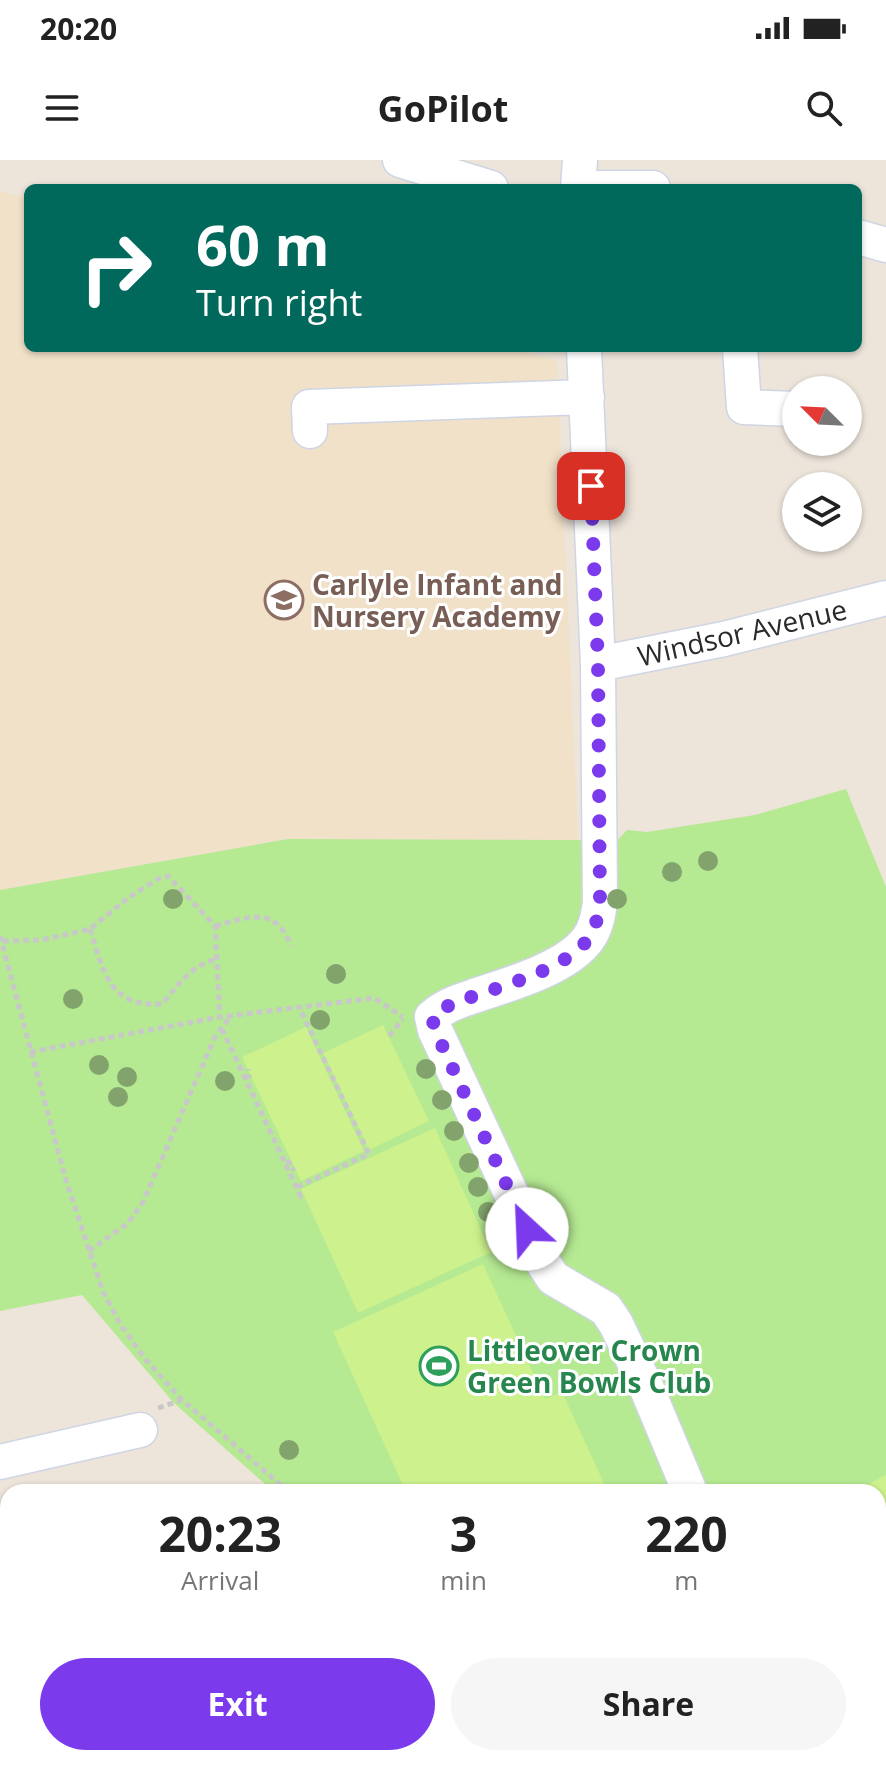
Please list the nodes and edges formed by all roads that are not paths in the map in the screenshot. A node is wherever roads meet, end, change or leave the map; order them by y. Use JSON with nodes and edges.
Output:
{"nodes":[{"id":1,"x":400,"y":160,"type":"edge"},
{"id":2,"x":580,"y":160,"type":"edge"},
{"id":3,"x":478,"y":184,"type":"edge"},
{"id":4,"x":580,"y":184,"type":"edge"},
{"id":5,"x":862,"y":238,"type":"edge"},
{"id":6,"x":886,"y":245,"type":"edge"},
{"id":7,"x":584,"y":352,"type":"edge"},
{"id":8,"x":740,"y":352,"type":"edge"},
{"id":9,"x":587,"y":397,"type":"junction"},
{"id":10,"x":782,"y":408,"type":"edge"},
{"id":11,"x":310,"y":431,"type":"dead end"},
{"id":12,"x":886,"y":598,"type":"edge"},
{"id":13,"x":598,"y":664,"type":"junction"},
{"id":14,"x":140,"y":1430,"type":"dead end"},
{"id":15,"x":0,"y":1462,"type":"edge"},
{"id":16,"x":687,"y":1484,"type":"edge"}],
"edges":[{"from":1,"to":3,"type":"street"},
{"from":2,"to":4,"type":"street"},
{"from":5,"to":6,"type":"street"},
{"from":7,"to":9,"type":"street"},
{"from":8,"to":10,"type":"street"},
{"from":9,"to":11,"type":"street"},
{"from":9,"to":13,"type":"street"},
{"from":12,"to":13,"type":"street","name":"Windsor Avenue"},
{"from":13,"to":16,"type":"street"},
{"from":14,"to":15,"type":"street"}]}
